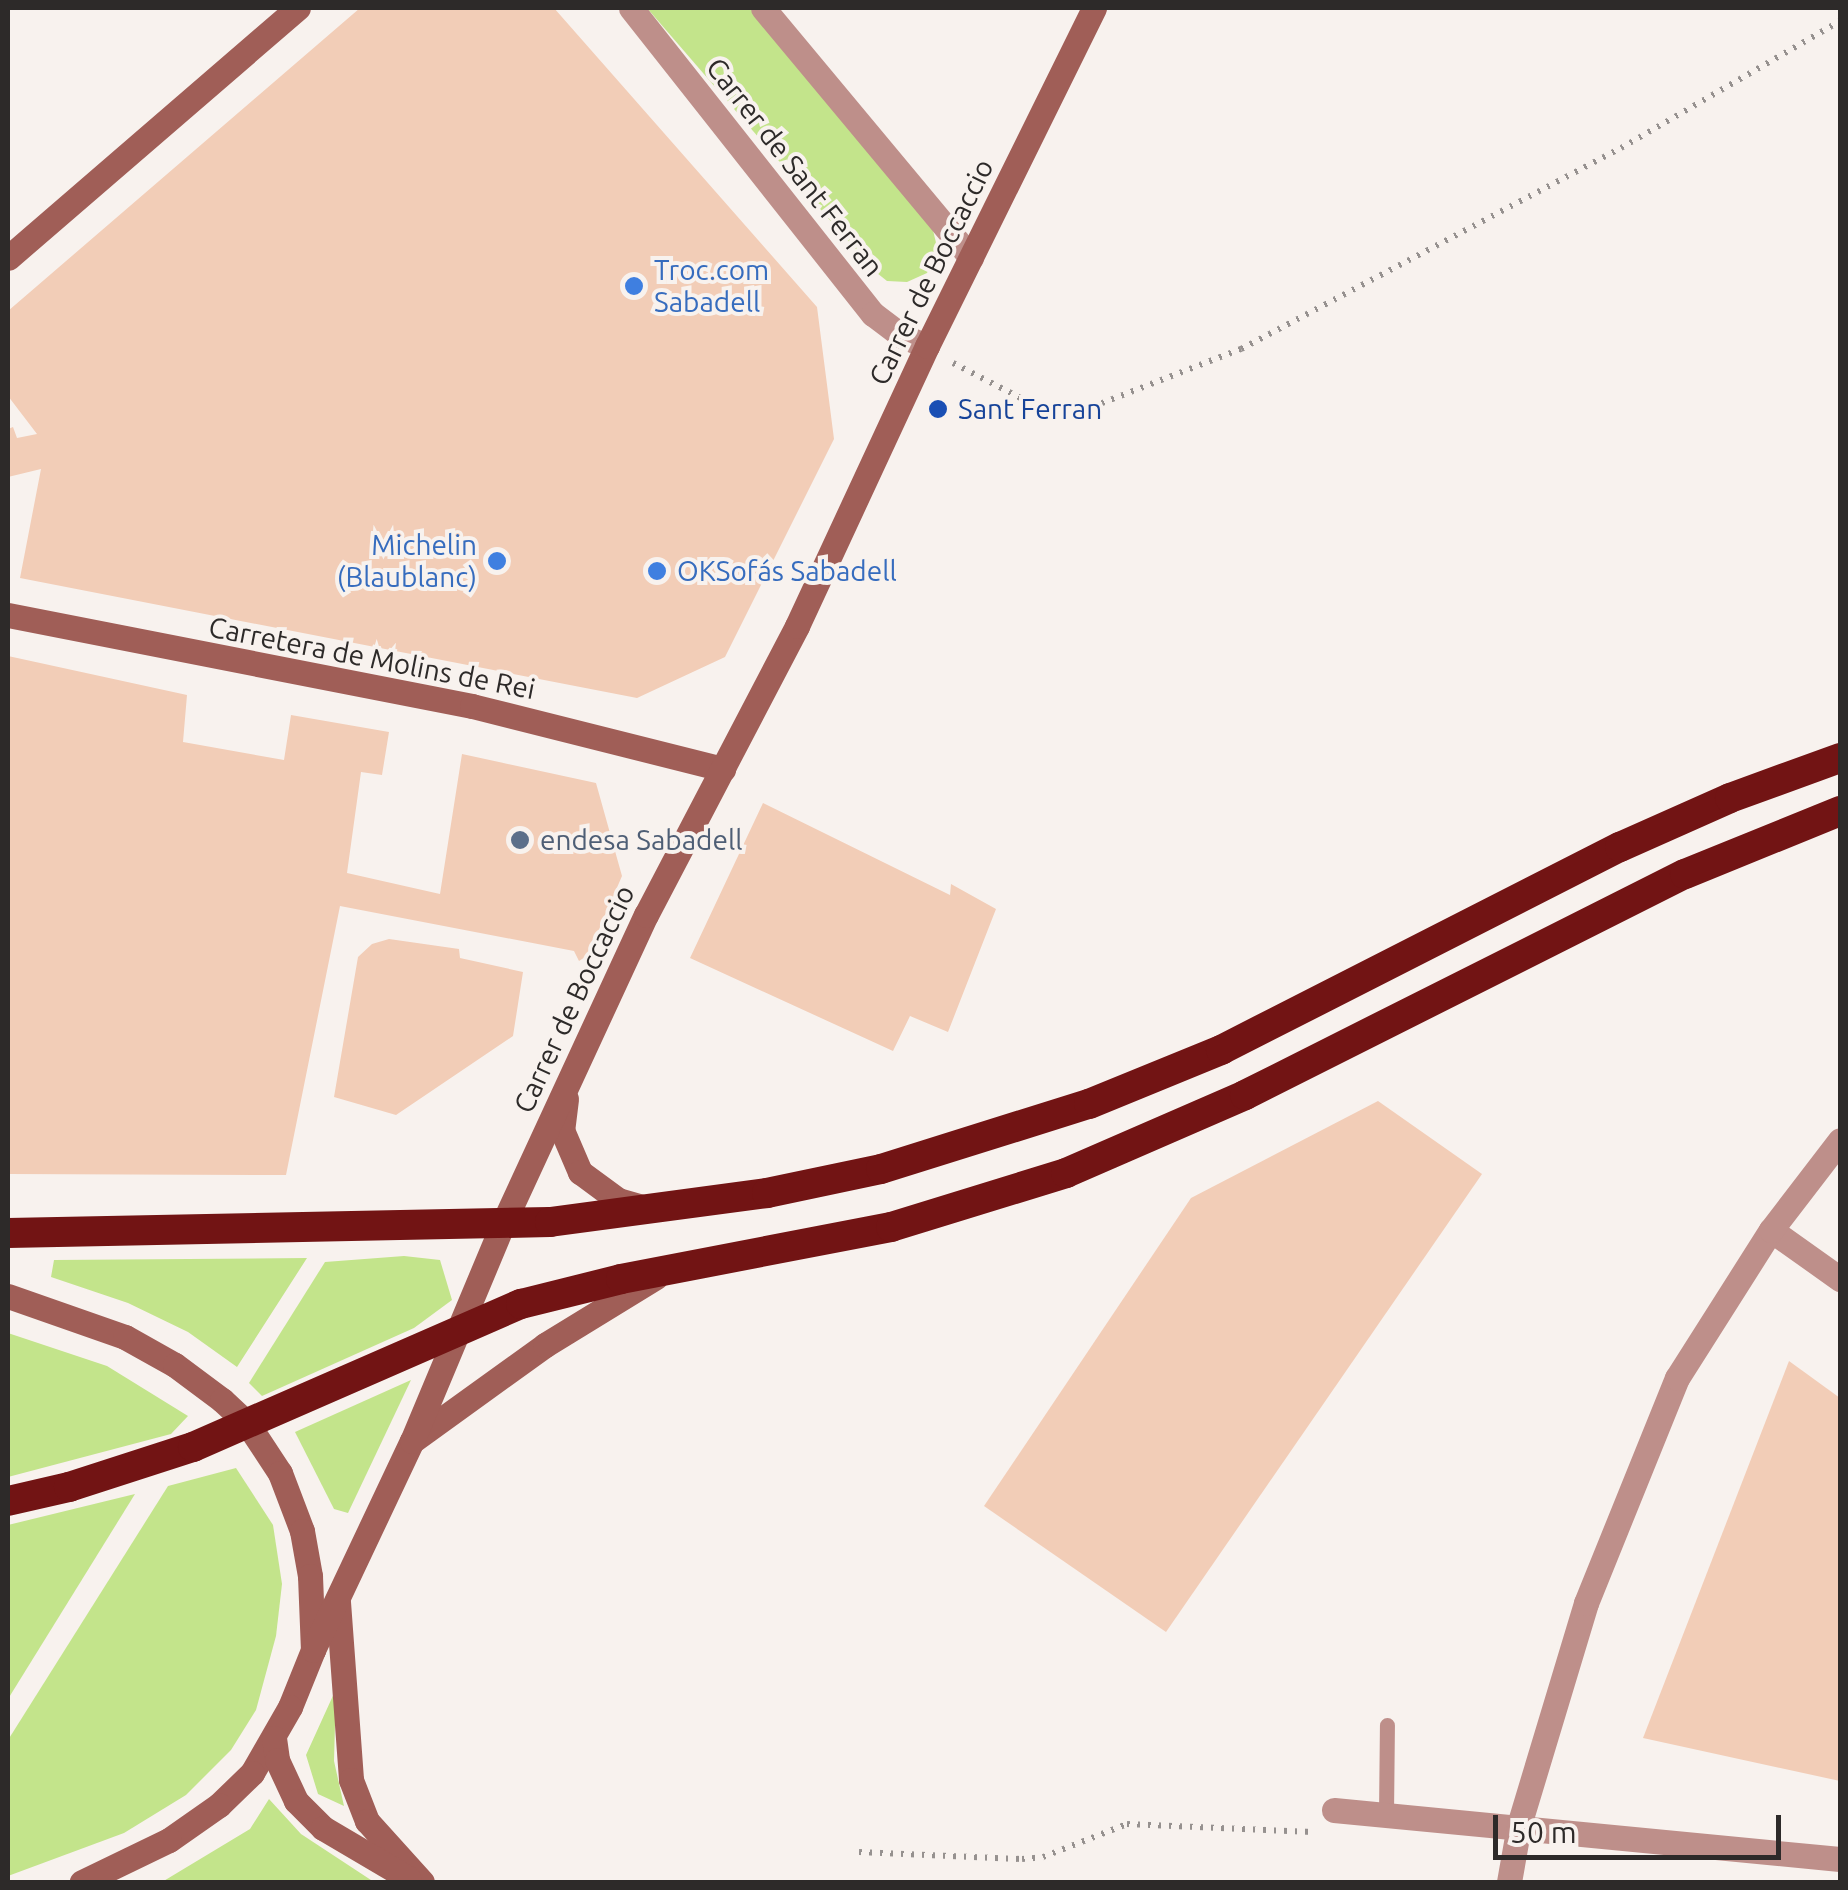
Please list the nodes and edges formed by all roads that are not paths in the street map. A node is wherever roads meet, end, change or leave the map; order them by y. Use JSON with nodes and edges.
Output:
{"nodes":[{"id":1,"x":298,"y":8,"type":"edge"},
{"id":2,"x":631,"y":8,"type":"edge"},
{"id":3,"x":763,"y":8,"type":"edge"},
{"id":4,"x":1094,"y":8,"type":"edge"},
{"id":5,"x":8,"y":258,"type":"edge"},
{"id":6,"x":971,"y":258,"type":"junction"},
{"id":7,"x":926,"y":346,"type":"junction"},
{"id":8,"x":8,"y":615,"type":"edge"},
{"id":9,"x":1840,"y":758,"type":"edge"},
{"id":10,"x":723,"y":768,"type":"junction"},
{"id":11,"x":1840,"y":811,"type":"edge"},
{"id":12,"x":572,"y":1069,"type":"junction"},
{"id":13,"x":1840,"y":1140,"type":"edge"},
{"id":14,"x":658,"y":1209,"type":"junction"},
{"id":15,"x":502,"y":1226,"type":"junction"},
{"id":16,"x":1770,"y":1230,"type":"junction"},
{"id":17,"x":8,"y":1232,"type":"edge"},
{"id":18,"x":668,"y":1270,"type":"junction"},
{"id":19,"x":1840,"y":1279,"type":"edge"},
{"id":20,"x":8,"y":1296,"type":"edge"},
{"id":21,"x":460,"y":1327,"type":"junction"},
{"id":22,"x":246,"y":1424,"type":"junction"},
{"id":23,"x":412,"y":1441,"type":"junction"},
{"id":24,"x":8,"y":1500,"type":"edge"},
{"id":25,"x":338,"y":1600,"type":"junction"},
{"id":26,"x":313,"y":1650,"type":"junction"},
{"id":27,"x":1387,"y":1725,"type":"dead end"},
{"id":28,"x":274,"y":1738,"type":"junction"},
{"id":29,"x":1334,"y":1810,"type":"dead end"},
{"id":30,"x":1386,"y":1815,"type":"junction"},
{"id":31,"x":1520,"y":1825,"type":"junction"},
{"id":32,"x":1840,"y":1860,"type":"edge"},
{"id":33,"x":82,"y":1882,"type":"edge"},
{"id":34,"x":419,"y":1882,"type":"edge"},
{"id":35,"x":1508,"y":1882,"type":"edge"}],
"edges":[{"from":1,"to":5,"type":"main road"},
{"from":2,"to":7,"type":"street","name":"Carrer de Sant Ferran"},
{"from":3,"to":6,"type":"street"},
{"from":4,"to":6,"type":"main road","name":"Carrer de Boccaccio"},
{"from":6,"to":7,"type":"main road","name":"Carrer de Boccaccio"},
{"from":7,"to":10,"type":"main road","name":"Carrer de Boccaccio"},
{"from":8,"to":10,"type":"main road","name":"Carretera de Molins de Rei"},
{"from":9,"to":14,"type":"highway"},
{"from":10,"to":12,"type":"main road","name":"Carrer de Boccaccio"},
{"from":11,"to":18,"type":"highway"},
{"from":12,"to":14,"type":"main road"},
{"from":12,"to":15,"type":"main road","name":"Carrer de Boccaccio"},
{"from":13,"to":16,"type":"street"},
{"from":14,"to":15,"type":"highway"},
{"from":15,"to":17,"type":"highway"},
{"from":15,"to":21,"type":"main road","name":"Carrer de Boccaccio"},
{"from":16,"to":19,"type":"street"},
{"from":16,"to":31,"type":"street"},
{"from":18,"to":21,"type":"highway"},
{"from":18,"to":23,"type":"main road"},
{"from":20,"to":22,"type":"main road"},
{"from":21,"to":22,"type":"highway"},
{"from":21,"to":23,"type":"main road","name":"Carrer de Boccaccio"},
{"from":22,"to":24,"type":"highway"},
{"from":22,"to":26,"type":"main road"},
{"from":23,"to":25,"type":"main road","name":"Carrer de Boccaccio"},
{"from":25,"to":26,"type":"main road","name":"Carrer de Boccaccio"},
{"from":25,"to":34,"type":"main road"},
{"from":26,"to":28,"type":"main road","name":"Carrer de Boccaccio"},
{"from":27,"to":30,"type":"lane"},
{"from":28,"to":33,"type":"main road","name":"Carrer de Boccaccio"},
{"from":28,"to":34,"type":"main road"},
{"from":29,"to":30,"type":"street"},
{"from":30,"to":31,"type":"street"},
{"from":31,"to":32,"type":"street"},
{"from":31,"to":35,"type":"street"}]}
